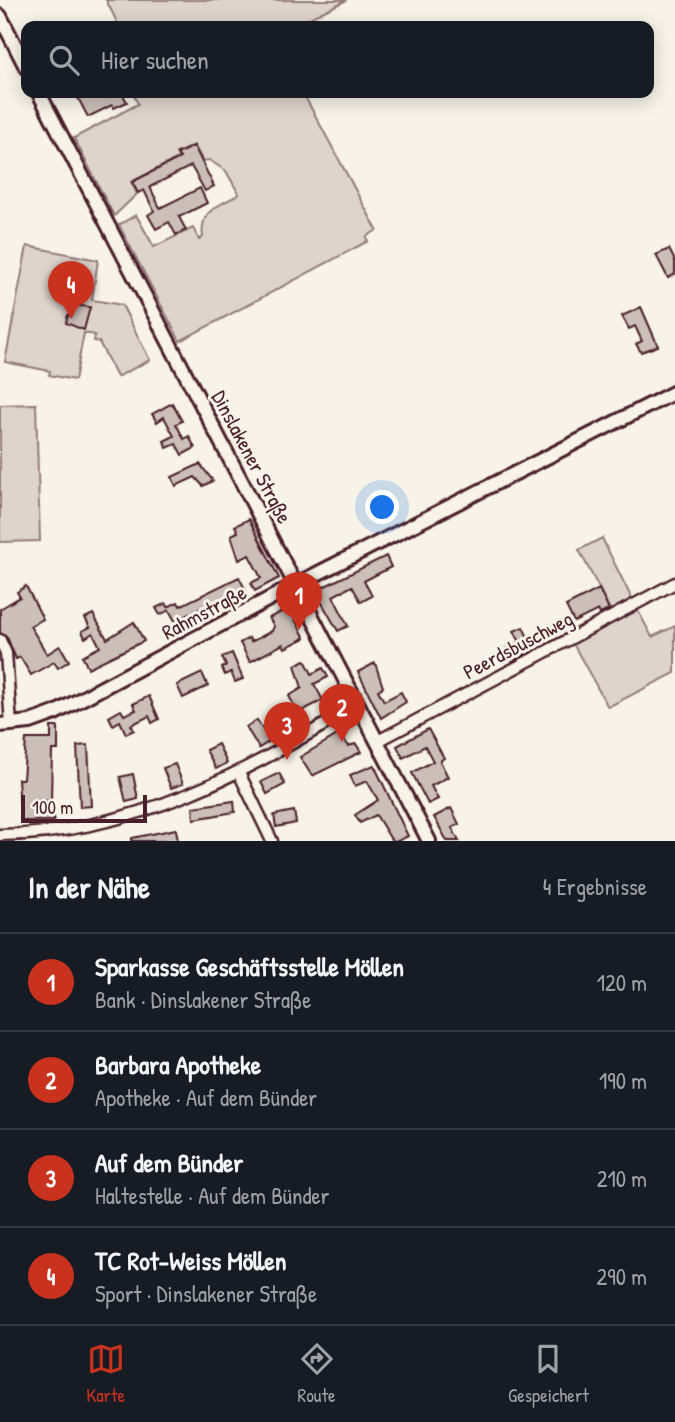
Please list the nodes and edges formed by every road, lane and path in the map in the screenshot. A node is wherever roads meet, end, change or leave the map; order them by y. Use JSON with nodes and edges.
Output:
{"nodes":[{"id":1,"x":0,"y":16,"type":"edge"},
{"id":2,"x":21,"y":57,"type":"edge"},
{"id":3,"x":42,"y":98,"type":"edge"},
{"id":4,"x":675,"y":392,"type":"edge"},
{"id":5,"x":675,"y":583,"type":"edge"},
{"id":6,"x":297,"y":584,"type":"junction"},
{"id":7,"x":0,"y":640,"type":"edge"},
{"id":8,"x":359,"y":704,"type":"junction"},
{"id":9,"x":6,"y":725,"type":"edge"},
{"id":10,"x":379,"y":741,"type":"junction"},
{"id":11,"x":239,"y":773,"type":"junction"},
{"id":12,"x":0,"y":835,"type":"edge"},
{"id":13,"x":272,"y":841,"type":"edge"},
{"id":14,"x":429,"y":841,"type":"edge"}],
"edges":[{"from":1,"to":2,"type":"main road"},
{"from":3,"to":6,"type":"main road","name":"Dinslakener Straße"},
{"from":4,"to":6,"type":"main road","name":"Rahmstraße"},
{"from":5,"to":10,"type":"street","name":"Peerdsbuschweg"},
{"from":6,"to":8,"type":"main road","name":"Dinslakener Straße"},
{"from":6,"to":9,"type":"main road","name":"Rahmstraße"},
{"from":7,"to":9,"type":"street","name":"Rahmstraße"},
{"from":8,"to":10,"type":"main road","name":"Dinslakener Straße"},
{"from":8,"to":11,"type":"street"},
{"from":10,"to":14,"type":"main road","name":"Dinslakener Straße"},
{"from":11,"to":12,"type":"street"},
{"from":11,"to":13,"type":"street"}]}
